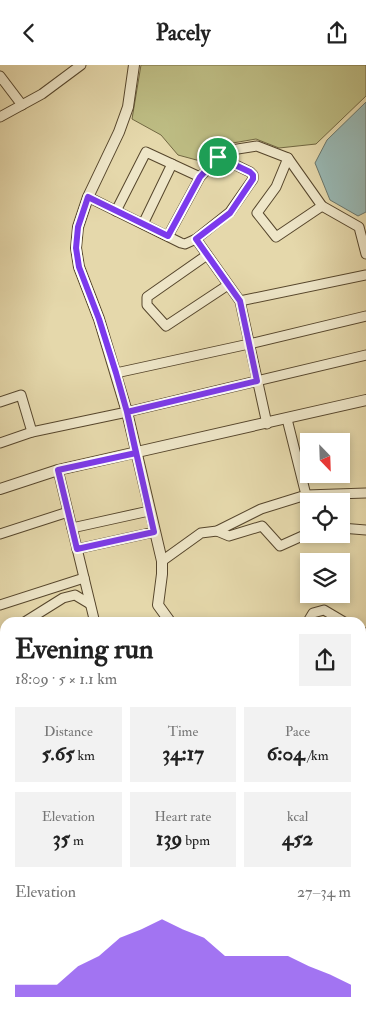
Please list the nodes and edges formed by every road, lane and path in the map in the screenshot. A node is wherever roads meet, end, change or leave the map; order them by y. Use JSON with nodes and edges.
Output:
{"nodes":[{"id":1,"x":134,"y":65,"type":"edge"},
{"id":2,"x":75,"y":67,"type":"edge"},
{"id":3,"x":0,"y":76,"type":"edge"},
{"id":4,"x":22,"y":105,"type":"junction"},
{"id":5,"x":0,"y":117,"type":"edge"},
{"id":6,"x":218,"y":157,"type":"junction"},
{"id":7,"x":288,"y":158,"type":"junction"},
{"id":8,"x":172,"y":164,"type":"junction"},
{"id":9,"x":200,"y":177,"type":"junction"},
{"id":10,"x":88,"y":197,"type":"junction"},
{"id":11,"x":322,"y":206,"type":"junction"},
{"id":12,"x":116,"y":211,"type":"junction"},
{"id":13,"x":143,"y":224,"type":"junction"},
{"id":14,"x":168,"y":236,"type":"junction"},
{"id":15,"x":196,"y":239,"type":"junction"},
{"id":16,"x":366,"y":254,"type":"edge"},
{"id":17,"x":207,"y":255,"type":"junction"},
{"id":18,"x":366,"y":275,"type":"edge"},
{"id":19,"x":228,"y":285,"type":"junction"},
{"id":20,"x":240,"y":301,"type":"junction"},
{"id":21,"x":366,"y":315,"type":"edge"},
{"id":22,"x":249,"y":344,"type":"junction"},
{"id":23,"x":366,"y":355,"type":"edge"},
{"id":24,"x":116,"y":373,"type":"junction"},
{"id":25,"x":257,"y":381,"type":"junction"},
{"id":26,"x":366,"y":400,"type":"edge"},
{"id":27,"x":0,"y":402,"type":"edge"},
{"id":28,"x":127,"y":412,"type":"junction"},
{"id":29,"x":287,"y":419,"type":"junction"},
{"id":30,"x":267,"y":424,"type":"junction"},
{"id":31,"x":32,"y":432,"type":"junction"},
{"id":32,"x":0,"y":443,"type":"edge"},
{"id":33,"x":136,"y":453,"type":"junction"},
{"id":34,"x":58,"y":470,"type":"junction"},
{"id":35,"x":0,"y":489,"type":"edge"},
{"id":36,"x":306,"y":493,"type":"edge"},
{"id":37,"x":366,"y":493,"type":"edge"},
{"id":38,"x":350,"y":494,"type":"edge"},
{"id":39,"x":300,"y":497,"type":"edge"},
{"id":40,"x":149,"y":511,"type":"junction"},
{"id":41,"x":68,"y":512,"type":"junction"},
{"id":42,"x":72,"y":528,"type":"junction"},
{"id":43,"x":350,"y":529,"type":"edge"},
{"id":44,"x":366,"y":530,"type":"edge"},
{"id":45,"x":217,"y":531,"type":"junction"},
{"id":46,"x":154,"y":532,"type":"junction"},
{"id":47,"x":0,"y":534,"type":"edge"},
{"id":48,"x":300,"y":537,"type":"edge"},
{"id":49,"x":77,"y":549,"type":"junction"},
{"id":50,"x":162,"y":561,"type":"junction"},
{"id":51,"x":84,"y":578,"type":"junction"},
{"id":52,"x":90,"y":603,"type":"junction"},
{"id":53,"x":0,"y":605,"type":"edge"},
{"id":54,"x":33,"y":617,"type":"edge"},
{"id":55,"x":93,"y":617,"type":"edge"},
{"id":56,"x":167,"y":617,"type":"edge"},
{"id":57,"x":311,"y":617,"type":"edge"},
{"id":58,"x":336,"y":617,"type":"edge"}],
"edges":[{"from":1,"to":10,"type":"street"},
{"from":2,"to":4,"type":"street"},
{"from":3,"to":4,"type":"street"},
{"from":4,"to":5,"type":"street"},
{"from":6,"to":7,"type":"street"},
{"from":6,"to":9,"type":"street"},
{"from":6,"to":15,"type":"street"},
{"from":7,"to":11,"type":"street"},
{"from":7,"to":11,"type":"street"},
{"from":8,"to":9,"type":"street"},
{"from":8,"to":12,"type":"street"},
{"from":8,"to":13,"type":"street"},
{"from":9,"to":14,"type":"street"},
{"from":10,"to":12,"type":"street"},
{"from":10,"to":24,"type":"street"},
{"from":11,"to":16,"type":"street"},
{"from":12,"to":13,"type":"street"},
{"from":13,"to":14,"type":"street"},
{"from":14,"to":15,"type":"street"},
{"from":15,"to":17,"type":"street"},
{"from":17,"to":19,"type":"street"},
{"from":17,"to":19,"type":"street"},
{"from":18,"to":20,"type":"street"},
{"from":19,"to":20,"type":"street"},
{"from":20,"to":22,"type":"street"},
{"from":21,"to":22,"type":"street"},
{"from":22,"to":24,"type":"street"},
{"from":22,"to":25,"type":"street"},
{"from":23,"to":25,"type":"street"},
{"from":24,"to":28,"type":"street"},
{"from":25,"to":28,"type":"street"},
{"from":25,"to":30,"type":"street"},
{"from":26,"to":29,"type":"street"},
{"from":27,"to":31,"type":"street"},
{"from":28,"to":31,"type":"street"},
{"from":28,"to":33,"type":"street"},
{"from":29,"to":30,"type":"street"},
{"from":29,"to":36,"type":"street"},
{"from":30,"to":33,"type":"street"},
{"from":31,"to":32,"type":"street"},
{"from":33,"to":34,"type":"street"},
{"from":33,"to":40,"type":"street"},
{"from":34,"to":35,"type":"street"},
{"from":34,"to":41,"type":"street"},
{"from":37,"to":38,"type":"street"},
{"from":39,"to":45,"type":"street"},
{"from":40,"to":42,"type":"street"},
{"from":40,"to":46,"type":"street"},
{"from":41,"to":42,"type":"street"},
{"from":41,"to":47,"type":"street"},
{"from":42,"to":49,"type":"street"},
{"from":43,"to":44,"type":"street"},
{"from":45,"to":48,"type":"street"},
{"from":45,"to":50,"type":"street"},
{"from":46,"to":49,"type":"street"},
{"from":46,"to":50,"type":"street"},
{"from":49,"to":51,"type":"street"},
{"from":50,"to":56,"type":"street"},
{"from":51,"to":52,"type":"street"},
{"from":51,"to":53,"type":"street"},
{"from":52,"to":54,"type":"street"},
{"from":52,"to":55,"type":"street"},
{"from":57,"to":58,"type":"street"}]}
